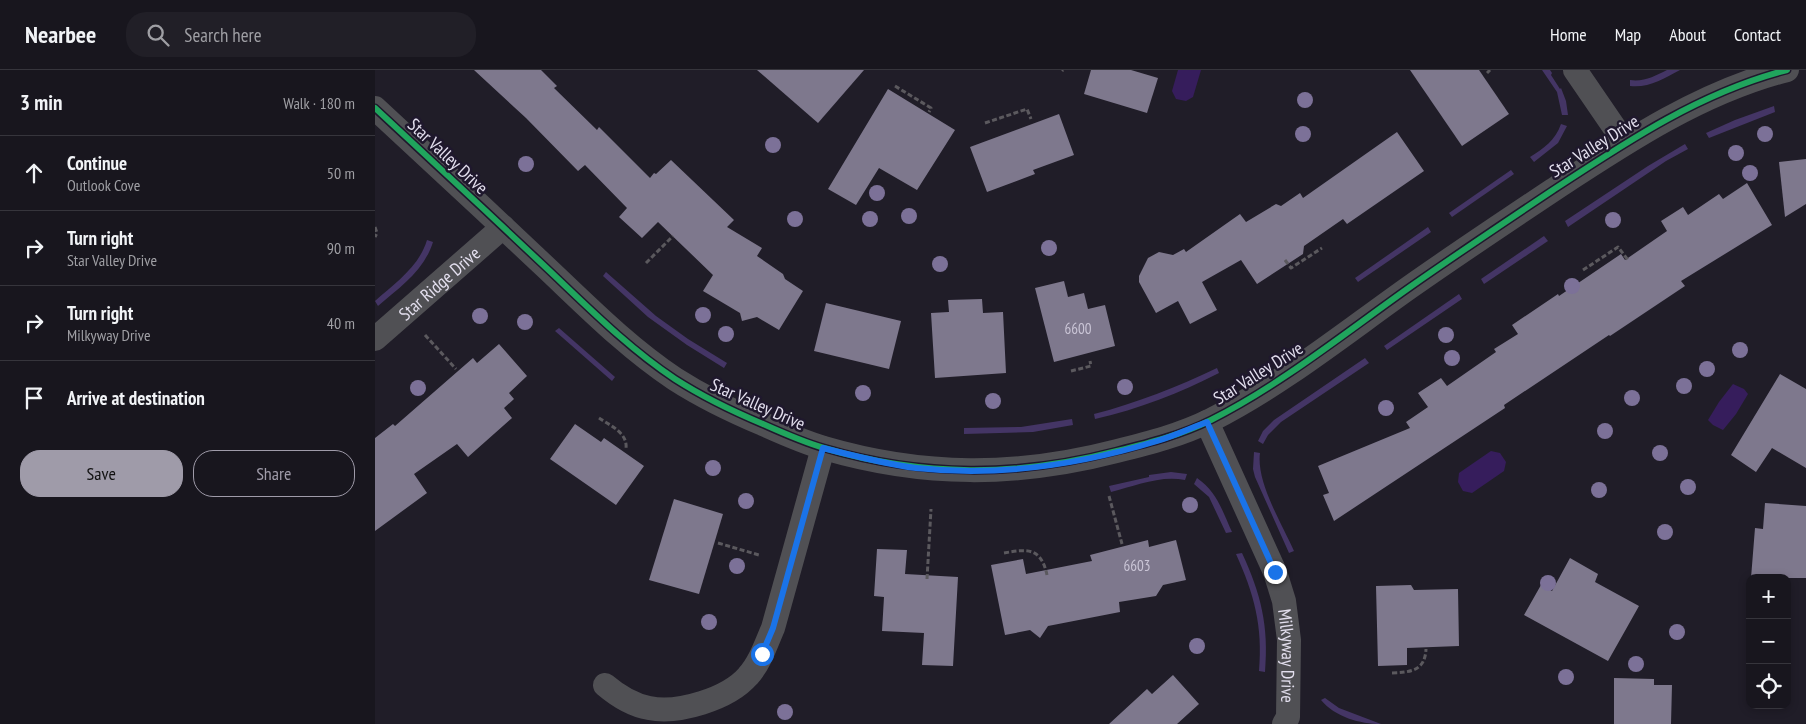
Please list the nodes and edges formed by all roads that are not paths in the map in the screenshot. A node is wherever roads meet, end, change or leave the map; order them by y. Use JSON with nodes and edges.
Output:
{"nodes":[{"id":1,"x":1575,"y":70,"type":"edge"},
{"id":2,"x":1787,"y":70,"type":"edge"},
{"id":3,"x":375,"y":108,"type":"edge"},
{"id":4,"x":1625,"y":143,"type":"junction"},
{"id":5,"x":503,"y":227,"type":"junction"},
{"id":6,"x":375,"y":339,"type":"edge"},
{"id":7,"x":1207,"y":422,"type":"junction"},
{"id":8,"x":823,"y":448,"type":"junction"},
{"id":9,"x":605,"y":685,"type":"dead end"},
{"id":10,"x":1293,"y":722,"type":"edge"}],
"edges":[{"from":1,"to":4,"type":"street"},
{"from":2,"to":4,"type":"street","name":"Star Valley Drive"},
{"from":3,"to":5,"type":"street","name":"Star Valley Drive"},
{"from":4,"to":7,"type":"street","name":"Star Valley Drive"},
{"from":5,"to":6,"type":"street","name":"Star Ridge Drive"},
{"from":5,"to":8,"type":"street","name":"Star Valley Drive"},
{"from":7,"to":8,"type":"street","name":"Star Valley Drive"},
{"from":7,"to":10,"type":"street","name":"Milkyway Drive"},
{"from":8,"to":9,"type":"street"}]}
